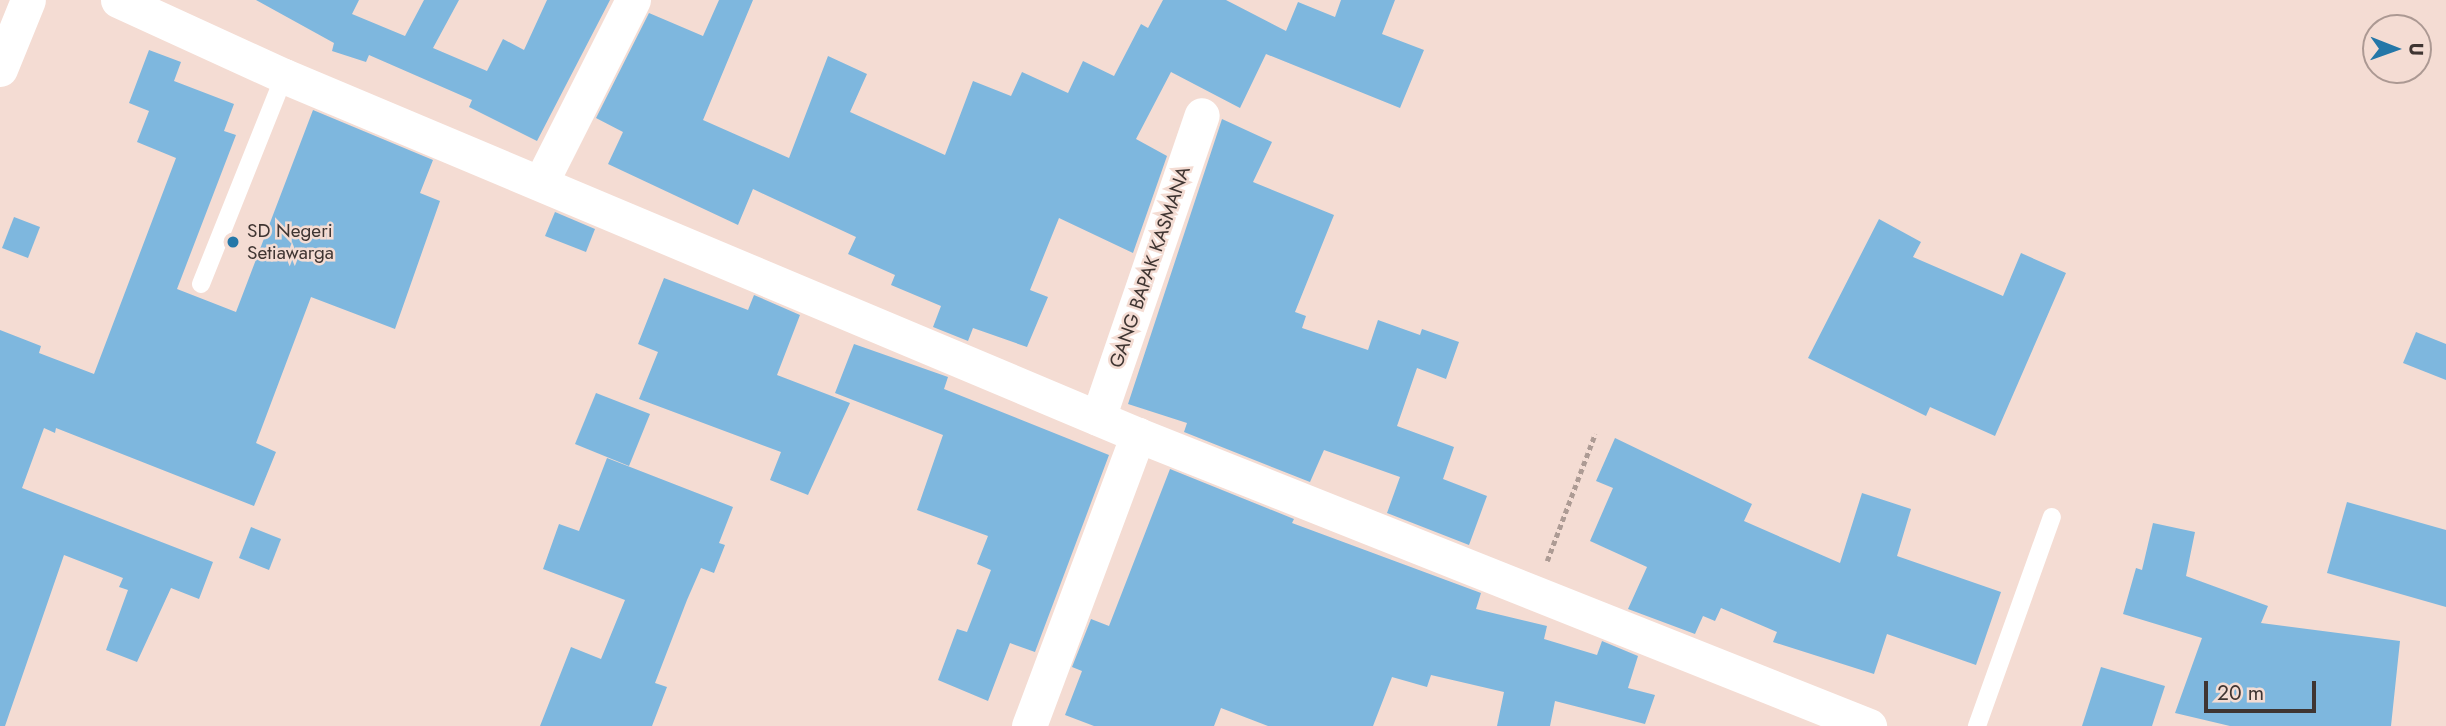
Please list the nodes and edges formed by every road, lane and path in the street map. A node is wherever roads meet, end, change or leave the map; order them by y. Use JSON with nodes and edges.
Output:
{"nodes":[{"id":1,"x":28,"y":0,"type":"edge"},
{"id":2,"x":118,"y":0,"type":"edge"},
{"id":3,"x":633,"y":0,"type":"edge"},
{"id":4,"x":153,"y":7,"type":"edge"},
{"id":5,"x":0,"y":69,"type":"edge"},
{"id":6,"x":284,"y":76,"type":"junction"},
{"id":7,"x":1202,"y":115,"type":"dead end"},
{"id":8,"x":541,"y":182,"type":"junction"},
{"id":9,"x":201,"y":284,"type":"dead end"},
{"id":10,"x":1098,"y":418,"type":"junction"},
{"id":11,"x":1594,"y":434,"type":"dead end"},
{"id":12,"x":1138,"y":435,"type":"junction"},
{"id":13,"x":2052,"y":517,"type":"dead end"},
{"id":14,"x":1535,"y":595,"type":"junction"},
{"id":15,"x":1029,"y":726,"type":"edge"},
{"id":16,"x":1868,"y":726,"type":"edge"},
{"id":17,"x":1977,"y":726,"type":"edge"}],
"edges":[{"from":1,"to":5,"type":"street"},
{"from":2,"to":4,"type":"street"},
{"from":3,"to":8,"type":"street"},
{"from":4,"to":6,"type":"street"},
{"from":6,"to":8,"type":"street"},
{"from":6,"to":9,"type":"lane"},
{"from":7,"to":10,"type":"street","name":"GANG BAPAK KASMANA"},
{"from":8,"to":10,"type":"street"},
{"from":10,"to":12,"type":"street"},
{"from":11,"to":14,"type":"path"},
{"from":12,"to":14,"type":"street"},
{"from":12,"to":15,"type":"street"},
{"from":13,"to":17,"type":"lane"},
{"from":14,"to":16,"type":"street"}]}
